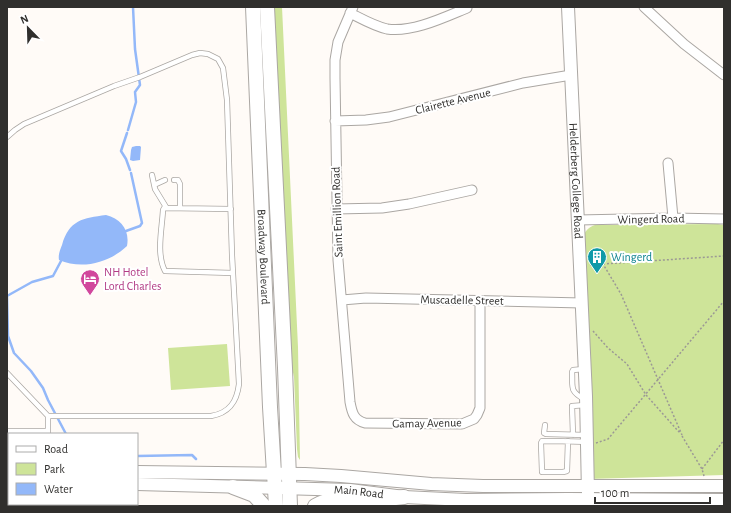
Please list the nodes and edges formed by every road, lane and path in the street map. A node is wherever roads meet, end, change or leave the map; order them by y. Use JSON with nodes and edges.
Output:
{"nodes":[{"id":1,"x":253,"y":7,"type":"edge"},
{"id":2,"x":267,"y":7,"type":"edge"},
{"id":3,"x":568,"y":7,"type":"edge"},
{"id":4,"x":644,"y":7,"type":"edge"},
{"id":5,"x":467,"y":8,"type":"dead end"},
{"id":6,"x":351,"y":10,"type":"edge"},
{"id":7,"x":571,"y":75,"type":"junction"},
{"id":8,"x":724,"y":75,"type":"edge"},
{"id":9,"x":334,"y":121,"type":"junction"},
{"id":10,"x":7,"y":137,"type":"edge"},
{"id":11,"x":668,"y":163,"type":"dead end"},
{"id":12,"x":152,"y":176,"type":"dead end"},
{"id":13,"x":165,"y":180,"type":"dead end"},
{"id":14,"x":174,"y":180,"type":"dead end"},
{"id":15,"x":154,"y":185,"type":"junction"},
{"id":16,"x":472,"y":190,"type":"dead end"},
{"id":17,"x":166,"y":207,"type":"junction"},
{"id":18,"x":180,"y":208,"type":"junction"},
{"id":19,"x":231,"y":209,"type":"junction"},
{"id":20,"x":336,"y":209,"type":"junction"},
{"id":21,"x":673,"y":218,"type":"junction"},
{"id":22,"x":724,"y":219,"type":"edge"},
{"id":23,"x":578,"y":220,"type":"junction"},
{"id":24,"x":724,"y":256,"type":"edge"},
{"id":25,"x":603,"y":264,"type":"junction"},
{"id":26,"x":580,"y":266,"type":"junction"},
{"id":27,"x":233,"y":273,"type":"junction"},
{"id":28,"x":342,"y":300,"type":"junction"},
{"id":29,"x":480,"y":301,"type":"junction"},
{"id":30,"x":724,"y":301,"type":"edge"},
{"id":31,"x":582,"y":302,"type":"junction"},
{"id":32,"x":583,"y":322,"type":"junction"},
{"id":33,"x":7,"y":373,"type":"edge"},
{"id":34,"x":658,"y":378,"type":"junction"},
{"id":35,"x":646,"y":395,"type":"junction"},
{"id":36,"x":586,"y":402,"type":"junction"},
{"id":37,"x":48,"y":416,"type":"junction"},
{"id":38,"x":356,"y":419,"type":"joint"},
{"id":39,"x":545,"y":425,"type":"dead end"},
{"id":40,"x":7,"y":431,"type":"edge"},
{"id":41,"x":48,"y":433,"type":"edge"},
{"id":42,"x":573,"y":435,"type":"junction"},
{"id":43,"x":682,"y":435,"type":"junction"},
{"id":44,"x":724,"y":440,"type":"edge"},
{"id":45,"x":568,"y":441,"type":"junction"},
{"id":46,"x":587,"y":441,"type":"junction"},
{"id":47,"x":702,"y":469,"type":"junction"},
{"id":48,"x":138,"y":472,"type":"edge"},
{"id":49,"x":274,"y":474,"type":"junction"},
{"id":50,"x":289,"y":481,"type":"junction"},
{"id":51,"x":138,"y":484,"type":"edge"},
{"id":52,"x":588,"y":486,"type":"junction"},
{"id":53,"x":706,"y":486,"type":"junction"},
{"id":54,"x":724,"y":486,"type":"edge"},
{"id":55,"x":233,"y":487,"type":"junction"},
{"id":56,"x":275,"y":488,"type":"junction"},
{"id":57,"x":404,"y":497,"type":"junction"},
{"id":58,"x":588,"y":499,"type":"junction"},
{"id":59,"x":723,"y":501,"type":"edge"},
{"id":60,"x":37,"y":505,"type":"edge"},
{"id":61,"x":32,"y":506,"type":"edge"},
{"id":62,"x":264,"y":506,"type":"edge"},
{"id":63,"x":276,"y":506,"type":"edge"},
{"id":64,"x":290,"y":506,"type":"edge"},
{"id":65,"x":315,"y":506,"type":"edge"}],
"edges":[{"from":1,"to":49,"type":"main road","name":"Broadway Boulevard"},
{"from":2,"to":50,"type":"main road","name":"Broadway Boulevard"},
{"from":3,"to":7,"type":"main road","name":"Helderberg College Road"},
{"from":4,"to":8,"type":"street"},
{"from":5,"to":6,"type":"street"},
{"from":6,"to":9,"type":"street","name":"Saint Emillion Road"},
{"from":7,"to":9,"type":"street","name":"Clairette Avenue"},
{"from":7,"to":23,"type":"main road","name":"Helderberg College Road"},
{"from":9,"to":20,"type":"street","name":"Saint Emillion Road"},
{"from":10,"to":19,"type":"lane"},
{"from":11,"to":21,"type":"street"},
{"from":12,"to":15,"type":"lane"},
{"from":13,"to":15,"type":"lane"},
{"from":14,"to":18,"type":"lane"},
{"from":15,"to":17,"type":"lane"},
{"from":16,"to":20,"type":"street"},
{"from":17,"to":18,"type":"lane"},
{"from":17,"to":27,"type":"lane"},
{"from":18,"to":19,"type":"lane"},
{"from":19,"to":27,"type":"lane"},
{"from":20,"to":28,"type":"street","name":"Saint Emillion Road"},
{"from":21,"to":22,"type":"street","name":"Wingerd Road"},
{"from":21,"to":23,"type":"street","name":"Wingerd Road"},
{"from":23,"to":26,"type":"main road","name":"Helderberg College Road"},
{"from":24,"to":25,"type":"path"},
{"from":25,"to":26,"type":"path"},
{"from":25,"to":34,"type":"path"},
{"from":26,"to":31,"type":"main road","name":"Helderberg College Road"},
{"from":27,"to":37,"type":"lane"},
{"from":28,"to":29,"type":"street","name":"Muscadelle Street"},
{"from":28,"to":38,"type":"street","name":"Saint Emillion Road"},
{"from":29,"to":31,"type":"street","name":"Muscadelle Street"},
{"from":29,"to":38,"type":"street","name":"Gamay Avenue"},
{"from":30,"to":34,"type":"path"},
{"from":31,"to":32,"type":"main road","name":"Helderberg College Road"},
{"from":32,"to":35,"type":"path"},
{"from":32,"to":36,"type":"main road","name":"Helderberg College Road"},
{"from":33,"to":37,"type":"lane"},
{"from":34,"to":35,"type":"path"},
{"from":34,"to":43,"type":"path"},
{"from":35,"to":43,"type":"path"},
{"from":35,"to":46,"type":"path"},
{"from":36,"to":42,"type":"lane"},
{"from":36,"to":46,"type":"main road","name":"Helderberg College Road"},
{"from":37,"to":41,"type":"lane"},
{"from":39,"to":42,"type":"lane"},
{"from":40,"to":41,"type":"lane"},
{"from":42,"to":46,"type":"lane"},
{"from":43,"to":47,"type":"path"},
{"from":44,"to":47,"type":"path"},
{"from":45,"to":45,"type":"lane"},
{"from":45,"to":46,"type":"lane"},
{"from":46,"to":52,"type":"main road","name":"Helderberg College Road"},
{"from":47,"to":53,"type":"path"},
{"from":48,"to":49,"type":"main road","name":"Main Road"},
{"from":49,"to":50,"type":"main road","name":"Main Road"},
{"from":49,"to":56,"type":"main road","name":"Broadway Boulevard"},
{"from":50,"to":52,"type":"main road","name":"Main Road"},
{"from":50,"to":56,"type":"main road","name":"Main Road"},
{"from":50,"to":57,"type":"main road","name":"Main Road"},
{"from":50,"to":64,"type":"main road","name":"Broadway Boulevard"},
{"from":51,"to":55,"type":"main road","name":"Main Road"},
{"from":52,"to":53,"type":"main road","name":"Main Road"},
{"from":52,"to":58,"type":"main road","name":"Helderberg College Road"},
{"from":53,"to":54,"type":"main road","name":"Main Road"},
{"from":55,"to":56,"type":"main road","name":"Main Road"},
{"from":55,"to":62,"type":"main road"},
{"from":56,"to":63,"type":"main road","name":"Broadway Boulevard"},
{"from":57,"to":58,"type":"main road","name":"Main Road"},
{"from":57,"to":65,"type":"main road"},
{"from":58,"to":59,"type":"main road","name":"Main Road"},
{"from":60,"to":61,"type":"lane"}]}
